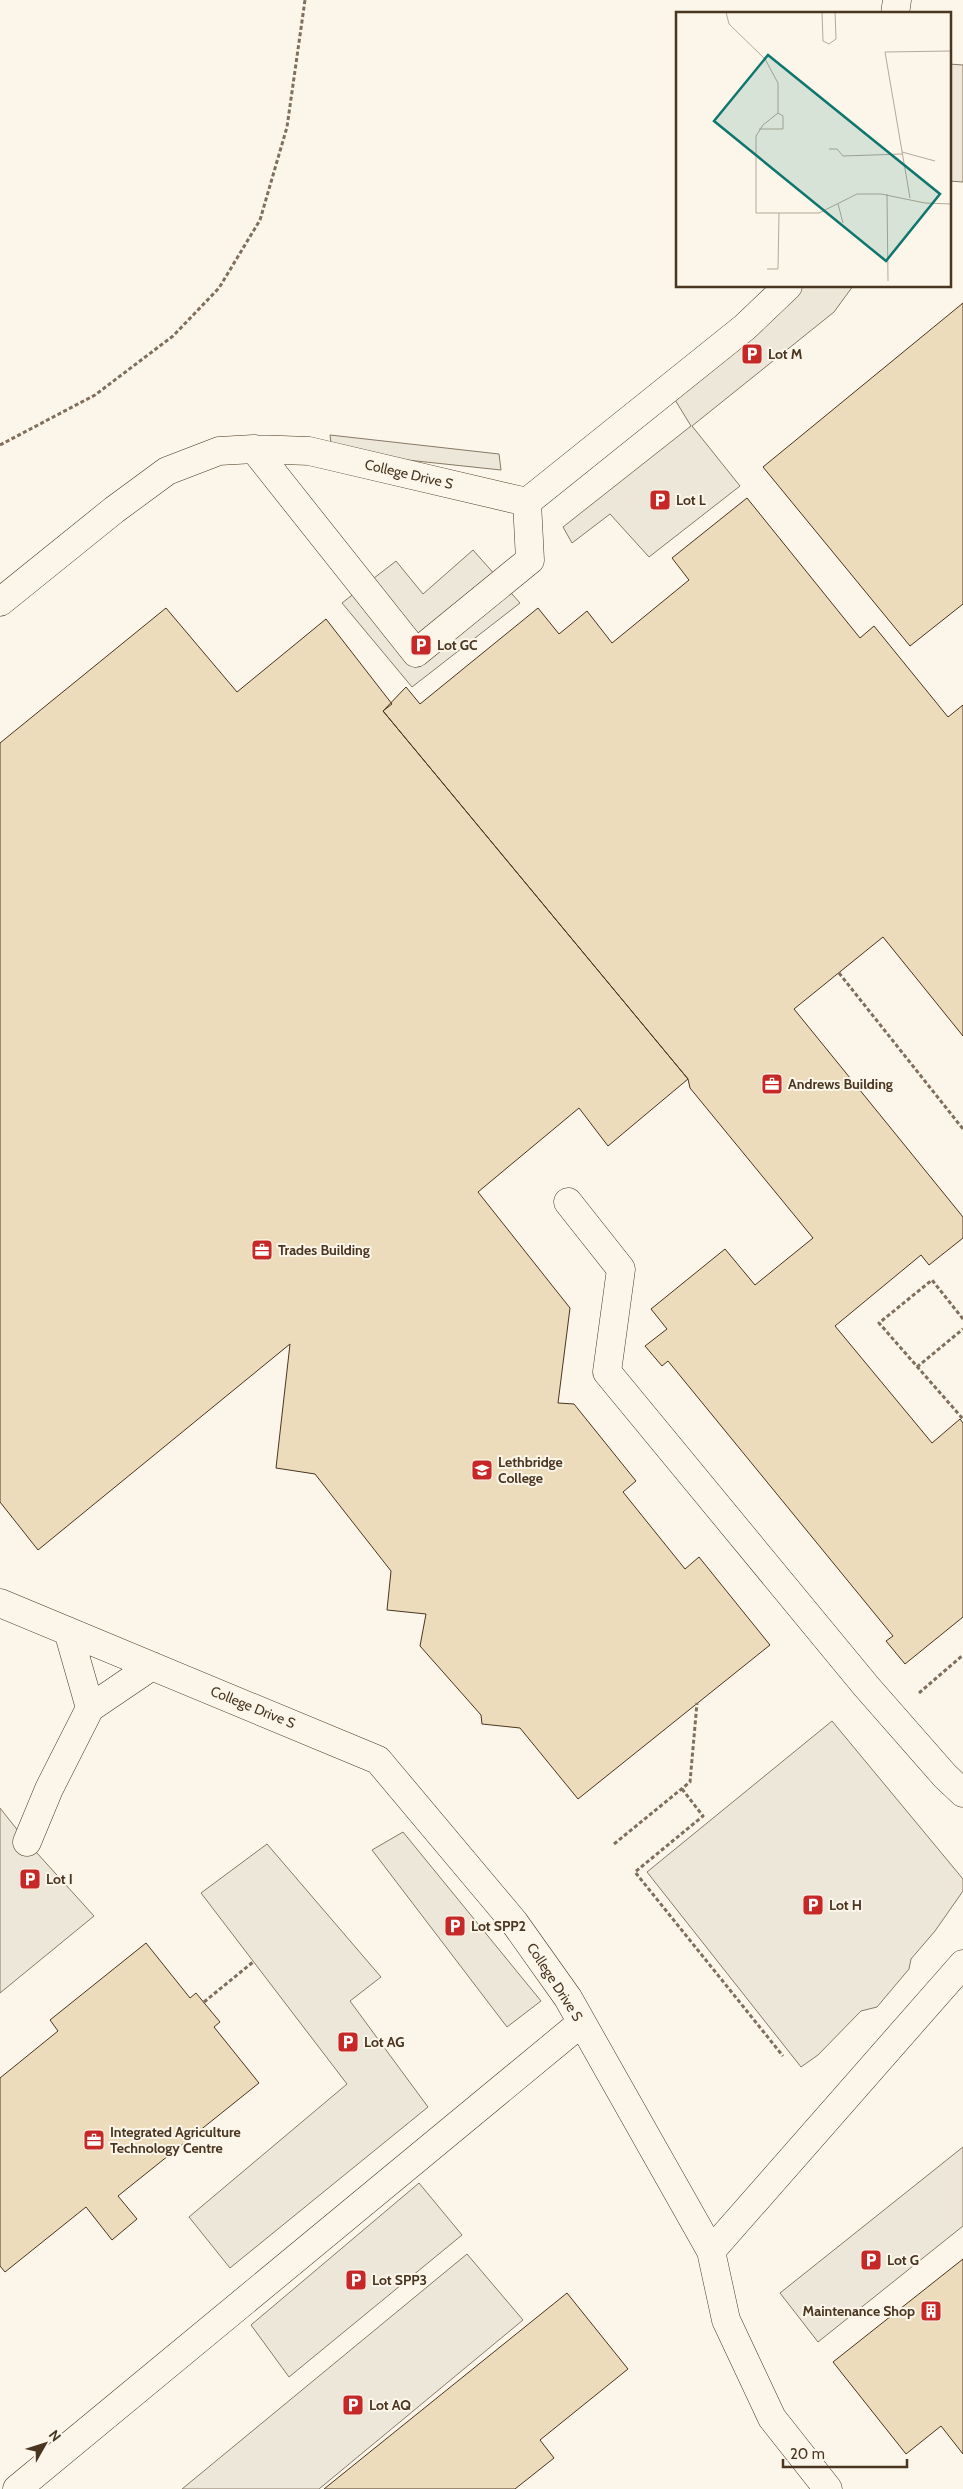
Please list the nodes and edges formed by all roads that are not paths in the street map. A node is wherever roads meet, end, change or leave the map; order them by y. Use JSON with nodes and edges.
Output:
{"nodes":[{"id":1,"x":786,"y":288,"type":"edge"},
{"id":2,"x":254,"y":449,"type":"junction"},
{"id":3,"x":527,"y":502,"type":"junction"},
{"id":4,"x":0,"y":602,"type":"edge"},
{"id":5,"x":568,"y":1202,"type":"dead end"},
{"id":6,"x":0,"y":1603,"type":"edge"},
{"id":7,"x":68,"y":1631,"type":"junction"},
{"id":8,"x":152,"y":1666,"type":"junction"},
{"id":9,"x":90,"y":1708,"type":"junction"},
{"id":10,"x":963,"y":1793,"type":"edge"},
{"id":11,"x":27,"y":1842,"type":"dead end"},
{"id":12,"x":963,"y":1964,"type":"edge"},
{"id":13,"x":581,"y":2023,"type":"junction"},
{"id":14,"x":711,"y":2251,"type":"junction"},
{"id":15,"x":17,"y":2489,"type":"edge"},
{"id":16,"x":828,"y":2489,"type":"edge"}],
"edges":[{"from":1,"to":3,"type":"street"},
{"from":2,"to":3,"type":"street","name":"College Drive S"},
{"from":2,"to":3,"type":"street"},
{"from":2,"to":4,"type":"street","name":"College Drive S"},
{"from":5,"to":10,"type":"street"},
{"from":6,"to":7,"type":"street","name":"College Drive S"},
{"from":7,"to":8,"type":"street","name":"College Drive S"},
{"from":7,"to":9,"type":"street"},
{"from":8,"to":9,"type":"street"},
{"from":8,"to":13,"type":"street","name":"College Drive S"},
{"from":9,"to":11,"type":"street"},
{"from":12,"to":14,"type":"street"},
{"from":13,"to":14,"type":"street","name":"College Drive S"},
{"from":13,"to":15,"type":"street"},
{"from":14,"to":16,"type":"street","name":"College Drive S"}]}
